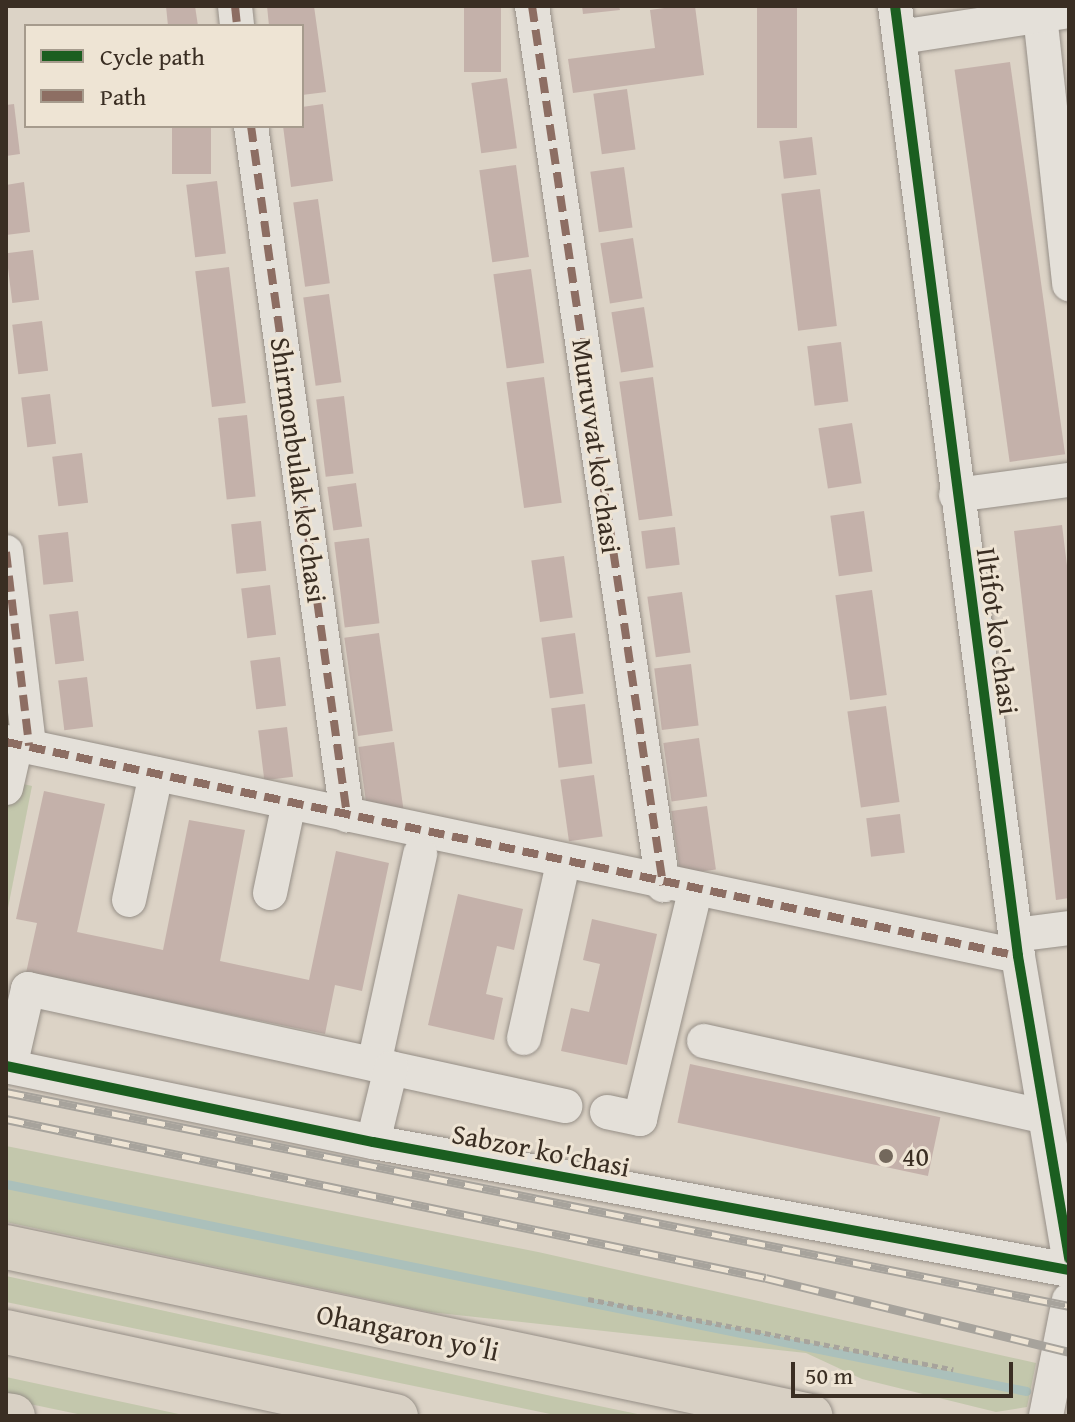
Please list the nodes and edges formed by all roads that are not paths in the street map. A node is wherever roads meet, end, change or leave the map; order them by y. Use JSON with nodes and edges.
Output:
{"nodes":[{"id":1,"x":532,"y":6,"type":"edge"},
{"id":2,"x":1054,"y":13,"type":"edge"},
{"id":3,"x":898,"y":21,"type":"edge"},
{"id":4,"x":251,"y":128,"type":"edge"},
{"id":5,"x":1069,"y":284,"type":"edge"},
{"id":6,"x":1069,"y":480,"type":"edge"},
{"id":7,"x":956,"y":495,"type":"junction"},
{"id":8,"x":6,"y":552,"type":"edge"},
{"id":9,"x":17,"y":744,"type":"edge"},
{"id":10,"x":156,"y":774,"type":"junction"},
{"id":11,"x":6,"y":788,"type":"edge"},
{"id":12,"x":289,"y":803,"type":"junction"},
{"id":13,"x":347,"y":815,"type":"junction"},
{"id":14,"x":420,"y":854,"type":"dead end"},
{"id":15,"x":563,"y":863,"type":"junction"},
{"id":16,"x":679,"y":889,"type":"junction"},
{"id":17,"x":270,"y":893,"type":"dead end"},
{"id":18,"x":129,"y":900,"type":"dead end"},
{"id":19,"x":1069,"y":928,"type":"edge"},
{"id":20,"x":1016,"y":945,"type":"junction"},
{"id":21,"x":524,"y":1038,"type":"dead end"},
{"id":22,"x":704,"y":1041,"type":"dead end"},
{"id":23,"x":382,"y":1066,"type":"junction"},
{"id":24,"x":8,"y":1067,"type":"edge"},
{"id":25,"x":565,"y":1106,"type":"dead end"},
{"id":26,"x":607,"y":1112,"type":"dead end"},
{"id":27,"x":1043,"y":1116,"type":"junction"},
{"id":28,"x":373,"y":1142,"type":"junction"},
{"id":29,"x":6,"y":1247,"type":"edge"},
{"id":30,"x":1069,"y":1259,"type":"edge"},
{"id":31,"x":1069,"y":1270,"type":"edge"},
{"id":32,"x":1069,"y":1300,"type":"edge"},
{"id":33,"x":6,"y":1332,"type":"edge"},
{"id":34,"x":6,"y":1415,"type":"edge"},
{"id":35,"x":13,"y":1416,"type":"edge"},
{"id":36,"x":396,"y":1416,"type":"edge"},
{"id":37,"x":810,"y":1416,"type":"edge"},
{"id":38,"x":1046,"y":1416,"type":"edge"}],
"edges":[{"from":1,"to":16,"type":"street","name":"Muruvvat ko'chasi"},
{"from":2,"to":3,"type":"street"},
{"from":2,"to":5,"type":"street"},
{"from":3,"to":7,"type":"street","name":"Iltifot ko'chasi"},
{"from":4,"to":13,"type":"street","name":"Shirmonbulak ko'chasi"},
{"from":6,"to":7,"type":"street"},
{"from":7,"to":20,"type":"street","name":"Iltifot ko'chasi"},
{"from":8,"to":9,"type":"street"},
{"from":9,"to":10,"type":"street"},
{"from":9,"to":11,"type":"street"},
{"from":10,"to":12,"type":"street"},
{"from":10,"to":18,"type":"street"},
{"from":12,"to":13,"type":"street"},
{"from":12,"to":17,"type":"street"},
{"from":13,"to":15,"type":"street"},
{"from":14,"to":23,"type":"street"},
{"from":15,"to":16,"type":"street"},
{"from":15,"to":21,"type":"street"},
{"from":16,"to":20,"type":"street"},
{"from":16,"to":26,"type":"street"},
{"from":19,"to":20,"type":"street"},
{"from":20,"to":27,"type":"street","name":"Iltifot ko'chasi"},
{"from":22,"to":27,"type":"street"},
{"from":23,"to":24,"type":"street"},
{"from":23,"to":25,"type":"street"},
{"from":23,"to":28,"type":"street"},
{"from":24,"to":28,"type":"street","name":"Sabzor ko'chasi"},
{"from":27,"to":30,"type":"street","name":"Iltifot ko'chasi"},
{"from":28,"to":31,"type":"street","name":"Sabzor ko'chasi"},
{"from":29,"to":37,"type":"main road","name":"Ohangaron yoʻli"},
{"from":32,"to":38,"type":"street"},
{"from":33,"to":36,"type":"main road"},
{"from":34,"to":35,"type":"main road"}]}
